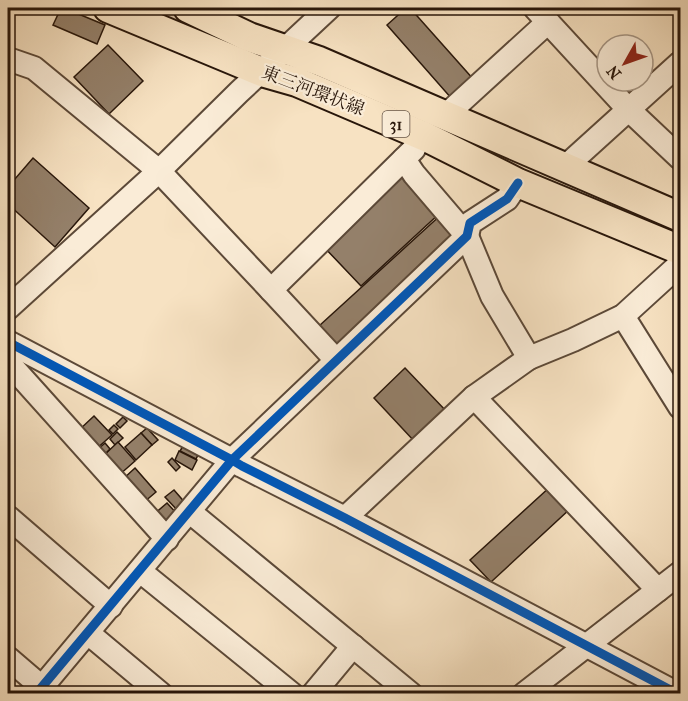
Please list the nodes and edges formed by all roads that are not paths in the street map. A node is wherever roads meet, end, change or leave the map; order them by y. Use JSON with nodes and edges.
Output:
{"nodes":[{"id":1,"x":108,"y":8,"type":"edge"},
{"id":2,"x":188,"y":8,"type":"edge"},
{"id":3,"x":320,"y":11,"type":"edge"},
{"id":4,"x":541,"y":15,"type":"edge"},
{"id":5,"x":286,"y":48,"type":"junction"},
{"id":6,"x":8,"y":59,"type":"edge"},
{"id":7,"x":681,"y":63,"type":"edge"},
{"id":8,"x":262,"y":72,"type":"junction"},
{"id":9,"x":628,"y":109,"type":"junction"},
{"id":10,"x":445,"y":116,"type":"junction"},
{"id":11,"x":426,"y":136,"type":"junction"},
{"id":12,"x":681,"y":158,"type":"edge"},
{"id":13,"x":404,"y":159,"type":"junction"},
{"id":14,"x":564,"y":168,"type":"junction"},
{"id":15,"x":159,"y":171,"type":"junction"},
{"id":16,"x":518,"y":183,"type":"junction"},
{"id":17,"x":681,"y":217,"type":"edge"},
{"id":18,"x":467,"y":236,"type":"junction"},
{"id":19,"x":681,"y":250,"type":"edge"},
{"id":20,"x":681,"y":264,"type":"edge"},
{"id":21,"x":272,"y":290,"type":"junction"},
{"id":22,"x":8,"y":308,"type":"edge"},
{"id":23,"x":623,"y":316,"type":"junction"},
{"id":24,"x":8,"y":342,"type":"edge"},
{"id":25,"x":529,"y":358,"type":"junction"},
{"id":26,"x":336,"y":360,"type":"junction"},
{"id":27,"x":8,"y":362,"type":"edge"},
{"id":28,"x":474,"y":397,"type":"junction"},
{"id":29,"x":681,"y":407,"type":"edge"},
{"id":30,"x":232,"y":460,"type":"junction"},
{"id":31,"x":190,"y":512,"type":"junction"},
{"id":32,"x":8,"y":517,"type":"edge"},
{"id":33,"x":345,"y":518,"type":"junction"},
{"id":34,"x":167,"y":539,"type":"junction"},
{"id":35,"x":140,"y":571,"type":"junction"},
{"id":36,"x":681,"y":573,"type":"edge"},
{"id":37,"x":658,"y":590,"type":"junction"},
{"id":38,"x":111,"y":606,"type":"junction"},
{"id":39,"x":88,"y":633,"type":"junction"},
{"id":40,"x":353,"y":646,"type":"junction"},
{"id":41,"x":586,"y":646,"type":"junction"},
{"id":42,"x":8,"y":658,"type":"edge"},
{"id":43,"x":43,"y":691,"type":"edge"},
{"id":44,"x":161,"y":693,"type":"edge"},
{"id":45,"x":292,"y":693,"type":"edge"},
{"id":46,"x":313,"y":693,"type":"edge"},
{"id":47,"x":411,"y":693,"type":"edge"},
{"id":48,"x":524,"y":693,"type":"edge"},
{"id":49,"x":678,"y":693,"type":"edge"}],
"edges":[{"from":1,"to":8,"type":"main road","name":"東三河環状線","number":"31"},
{"from":2,"to":5,"type":"main road","name":"東三河環状線","number":"31"},
{"from":3,"to":5,"type":"street"},
{"from":4,"to":9,"type":"street"},
{"from":4,"to":10,"type":"street"},
{"from":5,"to":8,"type":"street"},
{"from":5,"to":10,"type":"main road","name":"東三河環状線","number":"31"},
{"from":6,"to":15,"type":"street"},
{"from":7,"to":9,"type":"street"},
{"from":8,"to":11,"type":"main road","name":"東三河環状線","number":"31"},
{"from":8,"to":15,"type":"street"},
{"from":9,"to":12,"type":"street"},
{"from":9,"to":14,"type":"street"},
{"from":10,"to":14,"type":"main road","name":"東三河環状線","number":"31"},
{"from":11,"to":13,"type":"street"},
{"from":11,"to":16,"type":"main road","name":"東三河環状線","number":"31"},
{"from":13,"to":18,"type":"street"},
{"from":13,"to":21,"type":"street"},
{"from":14,"to":17,"type":"main road","name":"東三河環状線","number":"31"},
{"from":15,"to":21,"type":"street"},
{"from":15,"to":22,"type":"street"},
{"from":16,"to":18,"type":"street"},
{"from":16,"to":19,"type":"main road","name":"東三河環状線","number":"31"},
{"from":18,"to":25,"type":"street"},
{"from":18,"to":26,"type":"street"},
{"from":20,"to":23,"type":"street"},
{"from":21,"to":26,"type":"street"},
{"from":23,"to":25,"type":"street"},
{"from":23,"to":29,"type":"street"},
{"from":24,"to":30,"type":"street"},
{"from":25,"to":28,"type":"street"},
{"from":26,"to":30,"type":"street"},
{"from":27,"to":34,"type":"street"},
{"from":28,"to":33,"type":"street"},
{"from":28,"to":37,"type":"street"},
{"from":30,"to":31,"type":"street"},
{"from":30,"to":33,"type":"street"},
{"from":31,"to":34,"type":"street"},
{"from":31,"to":40,"type":"street"},
{"from":32,"to":38,"type":"street"},
{"from":33,"to":41,"type":"street"},
{"from":34,"to":35,"type":"street"},
{"from":35,"to":38,"type":"street"},
{"from":35,"to":45,"type":"street"},
{"from":36,"to":37,"type":"street"},
{"from":37,"to":41,"type":"street"},
{"from":38,"to":39,"type":"street"},
{"from":39,"to":43,"type":"street"},
{"from":39,"to":44,"type":"street"},
{"from":40,"to":46,"type":"street"},
{"from":40,"to":47,"type":"street"},
{"from":41,"to":48,"type":"street"},
{"from":41,"to":49,"type":"street"},
{"from":42,"to":43,"type":"street"}]}
